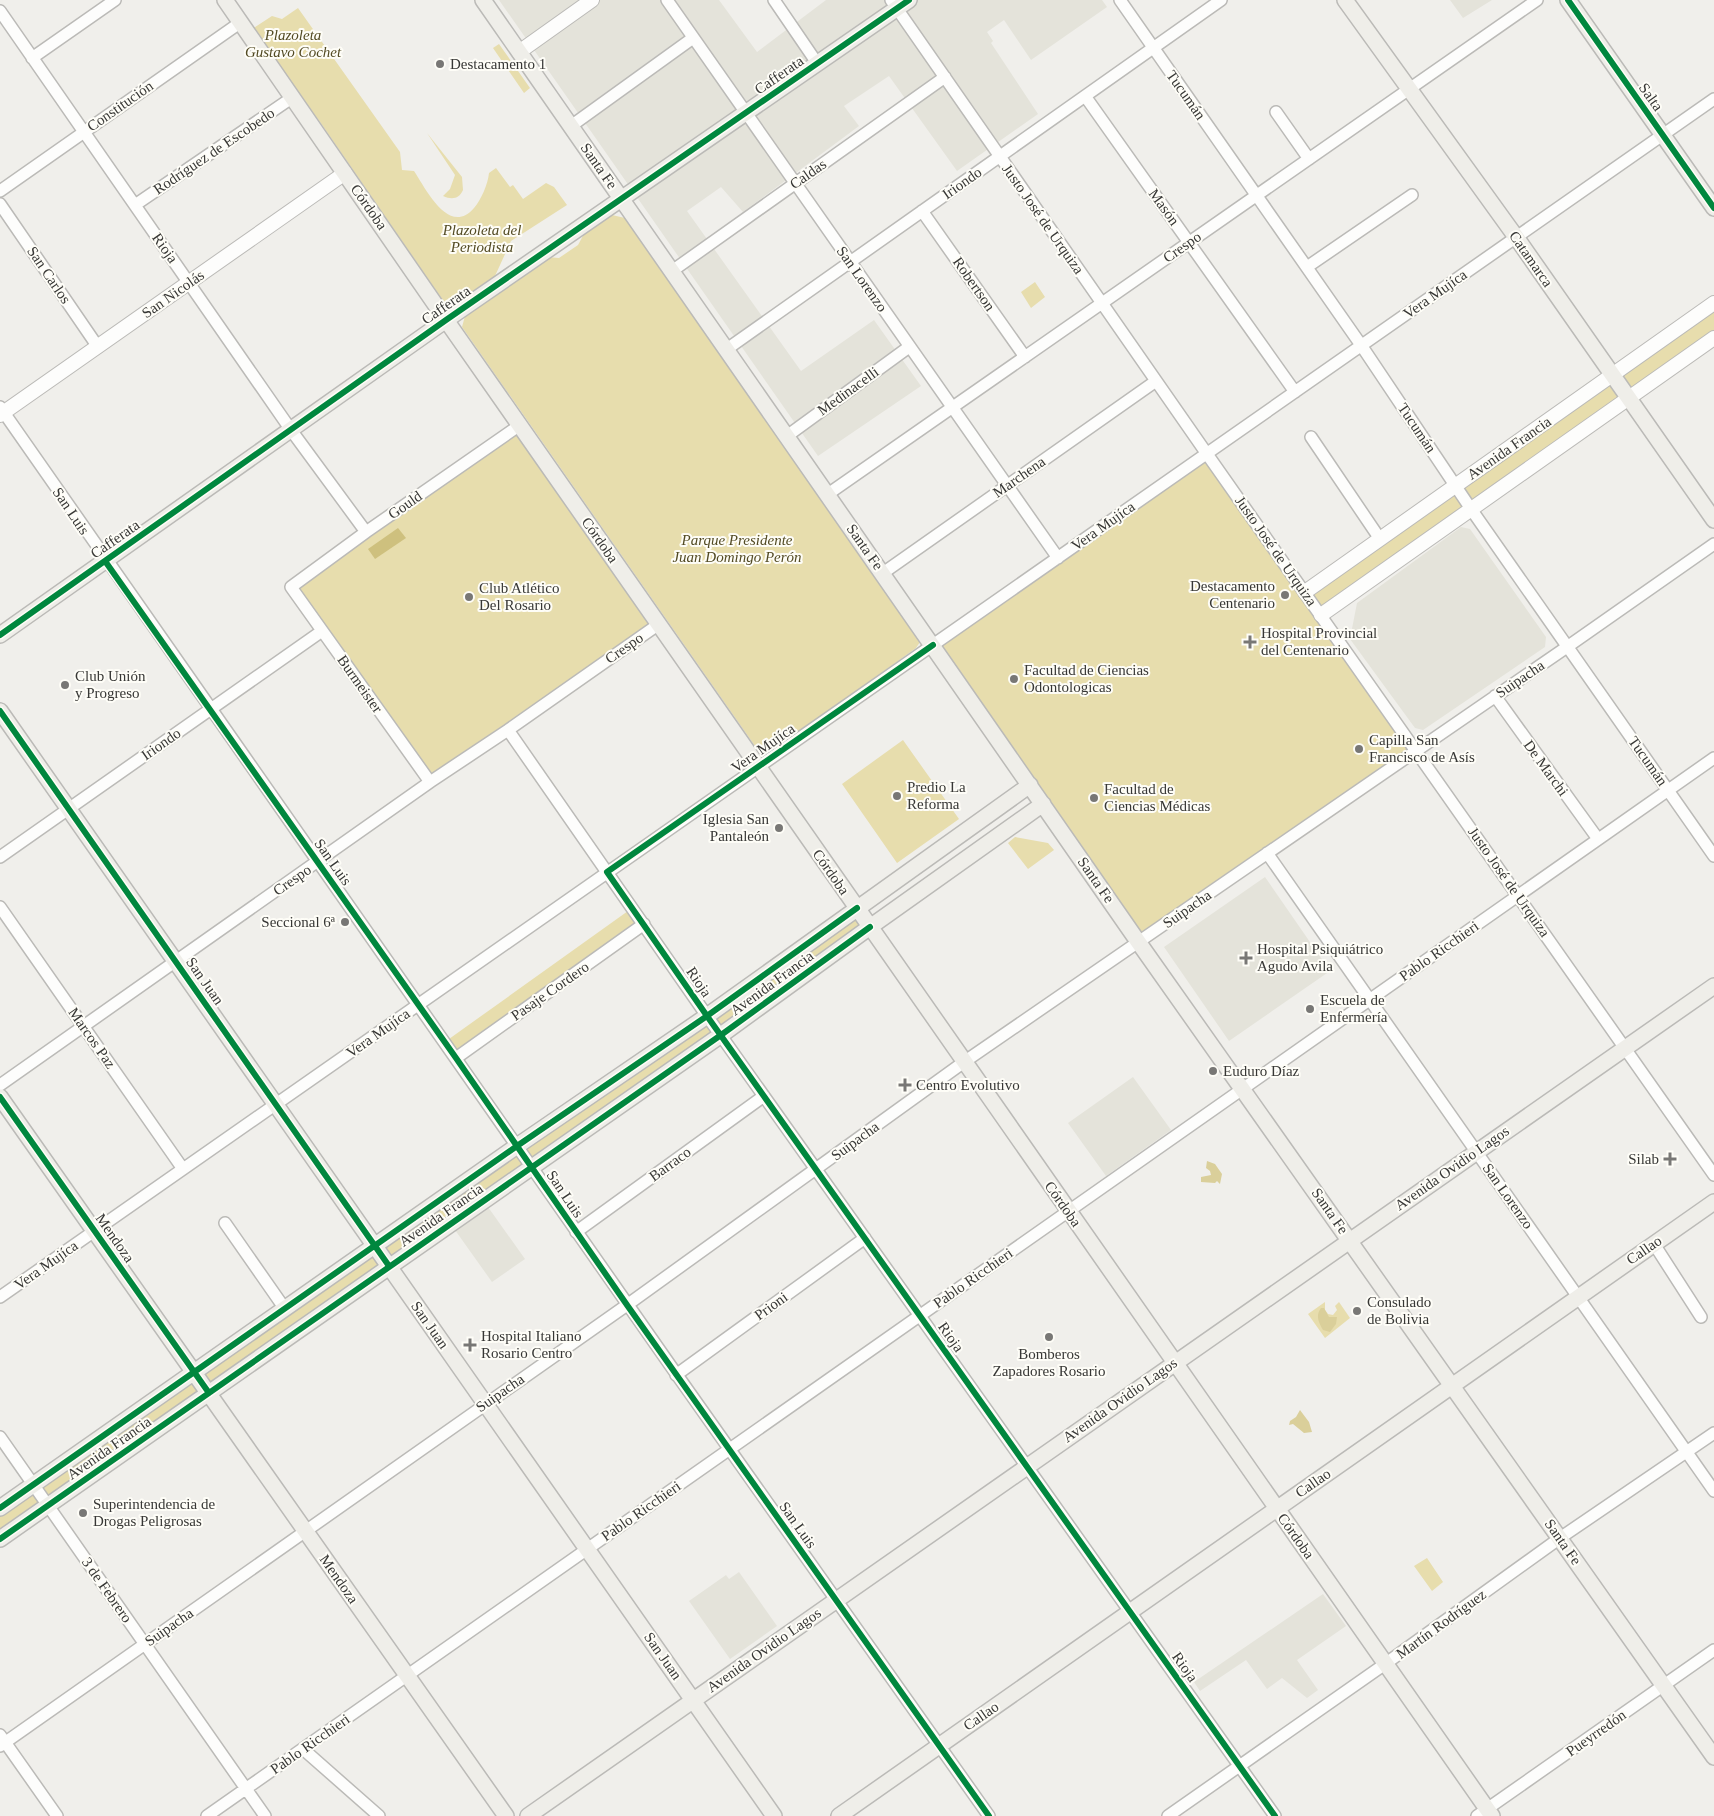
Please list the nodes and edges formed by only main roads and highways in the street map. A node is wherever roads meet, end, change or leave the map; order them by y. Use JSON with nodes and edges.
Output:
{"nodes":[{"id":1,"x":225,"y":0,"type":"edge"},
{"id":2,"x":483,"y":0,"type":"edge"},
{"id":3,"x":1345,"y":0,"type":"edge"},
{"id":4,"x":1568,"y":0,"type":"edge"},
{"id":5,"x":899,"y":3,"type":"edge"},
{"id":6,"x":622,"y":199,"type":"junction"},
{"id":7,"x":1714,"y":208,"type":"edge"},
{"id":8,"x":446,"y":320,"type":"junction"},
{"id":9,"x":1714,"y":520,"type":"edge"},
{"id":10,"x":0,"y":635,"type":"edge"},
{"id":11,"x":0,"y":711,"type":"edge"},
{"id":12,"x":1030,"y":785,"type":"junction"},
{"id":13,"x":1044,"y":804,"type":"junction"},
{"id":14,"x":857,"y":908,"type":"junction"},
{"id":15,"x":870,"y":927,"type":"junction"},
{"id":16,"x":1714,"y":986,"type":"edge"},
{"id":17,"x":0,"y":1097,"type":"edge"},
{"id":18,"x":1714,"y":1202,"type":"edge"},
{"id":19,"x":1350,"y":1240,"type":"junction"},
{"id":20,"x":375,"y":1246,"type":"junction"},
{"id":21,"x":389,"y":1266,"type":"junction"},
{"id":22,"x":1174,"y":1362,"type":"junction"},
{"id":23,"x":194,"y":1372,"type":"junction"},
{"id":24,"x":1453,"y":1386,"type":"junction"},
{"id":25,"x":209,"y":1393,"type":"junction"},
{"id":26,"x":0,"y":1508,"type":"edge"},
{"id":27,"x":1276,"y":1508,"type":"junction"},
{"id":28,"x":0,"y":1539,"type":"edge"},
{"id":29,"x":693,"y":1700,"type":"junction"},
{"id":30,"x":1714,"y":1757,"type":"edge"},
{"id":31,"x":1485,"y":1814,"type":"edge"},
{"id":32,"x":506,"y":1816,"type":"edge"},
{"id":33,"x":528,"y":1816,"type":"edge"},
{"id":34,"x":774,"y":1816,"type":"edge"},
{"id":35,"x":839,"y":1816,"type":"edge"}],
"edges":[{"from":1,"to":8,"type":"main road","name":"Córdoba"},
{"from":2,"to":6,"type":"main road","name":"Santa Fe"},
{"from":3,"to":9,"type":"main road","name":"Catamarca"},
{"from":4,"to":7,"type":"main road","name":"Salta"},
{"from":5,"to":6,"type":"main road","name":"Cafferata"},
{"from":6,"to":8,"type":"main road","name":"Cafferata"},
{"from":6,"to":12,"type":"main road","name":"Santa Fe"},
{"from":8,"to":10,"type":"main road","name":"Cafferata"},
{"from":8,"to":14,"type":"main road","name":"Córdoba"},
{"from":11,"to":20,"type":"main road","name":"San Juan"},
{"from":12,"to":13,"type":"main road","name":"Santa Fe"},
{"from":12,"to":14,"type":"main road","name":"Avenida Francia"},
{"from":13,"to":15,"type":"main road","name":"Avenida Francia"},
{"from":13,"to":19,"type":"main road","name":"Santa Fe"},
{"from":14,"to":15,"type":"main road","name":"Córdoba"},
{"from":14,"to":20,"type":"main road","name":"Avenida Francia"},
{"from":15,"to":21,"type":"main road","name":"Avenida Francia"},
{"from":15,"to":22,"type":"main road","name":"Córdoba"},
{"from":16,"to":19,"type":"main road","name":"Avenida Ovidio Lagos"},
{"from":17,"to":23,"type":"main road","name":"Mendoza"},
{"from":18,"to":24,"type":"main road","name":"Callao"},
{"from":19,"to":22,"type":"main road","name":"Avenida Ovidio Lagos"},
{"from":19,"to":24,"type":"main road","name":"Santa Fe"},
{"from":20,"to":21,"type":"main road","name":"San Juan"},
{"from":20,"to":23,"type":"main road","name":"Avenida Francia"},
{"from":21,"to":25,"type":"main road","name":"Avenida Francia"},
{"from":21,"to":29,"type":"main road","name":"San Juan"},
{"from":22,"to":27,"type":"main road","name":"Córdoba"},
{"from":22,"to":29,"type":"main road","name":"Avenida Ovidio Lagos"},
{"from":23,"to":25,"type":"main road","name":"Mendoza"},
{"from":23,"to":26,"type":"main road","name":"Avenida Francia"},
{"from":24,"to":27,"type":"main road","name":"Callao"},
{"from":24,"to":30,"type":"main road","name":"Santa Fe"},
{"from":25,"to":28,"type":"main road","name":"Avenida Francia"},
{"from":25,"to":32,"type":"main road","name":"Mendoza"},
{"from":27,"to":31,"type":"main road","name":"Córdoba"},
{"from":27,"to":35,"type":"main road","name":"Callao"},
{"from":29,"to":33,"type":"main road","name":"Avenida Ovidio Lagos"},
{"from":29,"to":34,"type":"main road","name":"San Juan"}]}
